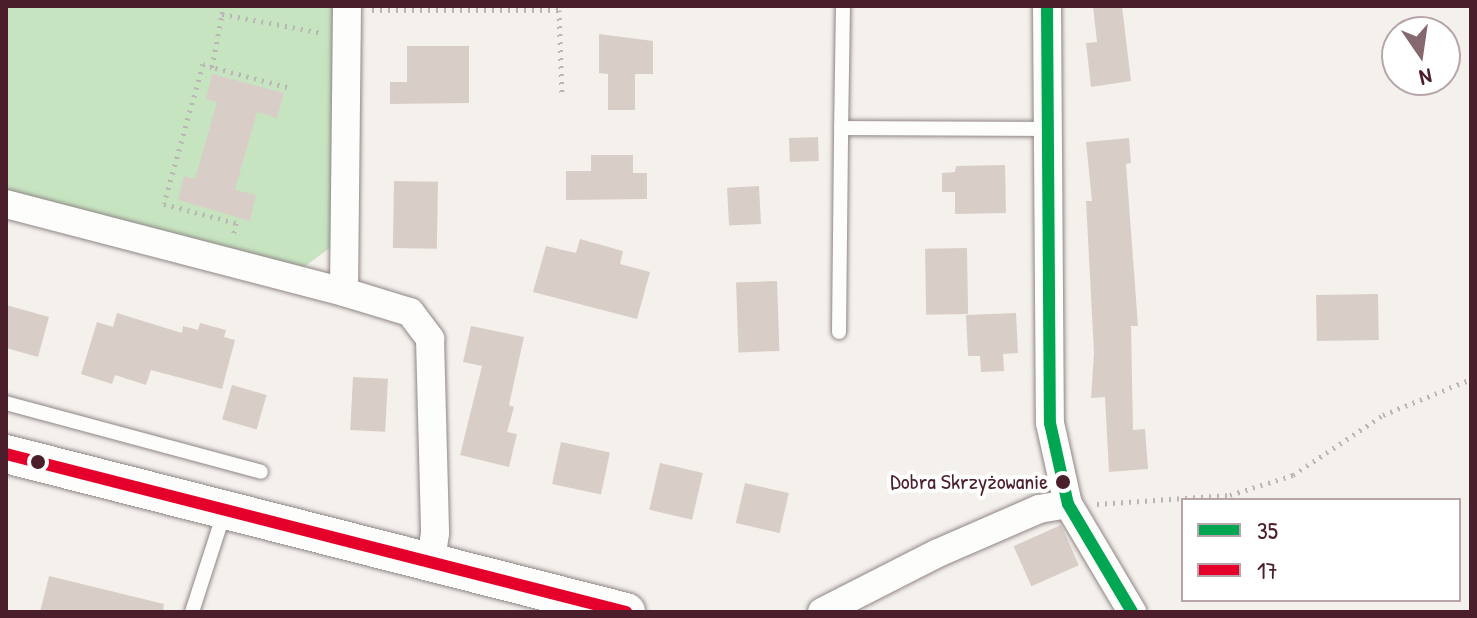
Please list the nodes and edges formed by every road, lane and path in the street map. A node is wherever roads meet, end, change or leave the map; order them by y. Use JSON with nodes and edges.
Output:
{"nodes":[{"id":1,"x":224,"y":6,"type":"edge"},
{"id":2,"x":239,"y":6,"type":"edge"},
{"id":3,"x":843,"y":6,"type":"edge"},
{"id":4,"x":1047,"y":6,"type":"edge"},
{"id":5,"x":222,"y":14,"type":"junction"},
{"id":6,"x":237,"y":17,"type":"junction"},
{"id":7,"x":347,"y":18,"type":"edge"},
{"id":8,"x":212,"y":67,"type":"junction"},
{"id":9,"x":287,"y":87,"type":"dead end"},
{"id":10,"x":562,"y":95,"type":"dead end"},
{"id":11,"x":841,"y":128,"type":"junction"},
{"id":12,"x":1047,"y":129,"type":"junction"},
{"id":13,"x":6,"y":204,"type":"edge"},
{"id":14,"x":226,"y":261,"type":"junction"},
{"id":15,"x":344,"y":292,"type":"junction"},
{"id":16,"x":839,"y":332,"type":"dead end"},
{"id":17,"x":1471,"y":379,"type":"edge"},
{"id":18,"x":6,"y":403,"type":"edge"},
{"id":19,"x":6,"y":454,"type":"edge"},
{"id":20,"x":261,"y":472,"type":"dead end"},
{"id":21,"x":1201,"y":498,"type":"edge"},
{"id":22,"x":1181,"y":500,"type":"edge"},
{"id":23,"x":1068,"y":504,"type":"junction"},
{"id":24,"x":226,"y":509,"type":"junction"},
{"id":25,"x":431,"y":562,"type":"junction"},
{"id":26,"x":192,"y":612,"type":"edge"},
{"id":27,"x":626,"y":612,"type":"edge"},
{"id":28,"x":822,"y":612,"type":"edge"},
{"id":29,"x":1132,"y":612,"type":"edge"}],
"edges":[{"from":1,"to":5,"type":"path"},
{"from":2,"to":6,"type":"path"},
{"from":3,"to":11,"type":"lane"},
{"from":4,"to":12,"type":"street"},
{"from":5,"to":6,"type":"path"},
{"from":5,"to":8,"type":"path"},
{"from":6,"to":7,"type":"path"},
{"from":7,"to":10,"type":"path"},
{"from":7,"to":15,"type":"street"},
{"from":8,"to":9,"type":"path"},
{"from":8,"to":14,"type":"path"},
{"from":11,"to":12,"type":"lane"},
{"from":11,"to":16,"type":"lane"},
{"from":12,"to":23,"type":"street"},
{"from":13,"to":14,"type":"street"},
{"from":14,"to":15,"type":"street"},
{"from":15,"to":25,"type":"street"},
{"from":17,"to":21,"type":"path"},
{"from":18,"to":20,"type":"lane"},
{"from":19,"to":24,"type":"main road"},
{"from":22,"to":23,"type":"path"},
{"from":23,"to":28,"type":"street"},
{"from":23,"to":29,"type":"street"},
{"from":24,"to":25,"type":"main road"},
{"from":24,"to":26,"type":"lane"},
{"from":25,"to":27,"type":"main road"}]}
